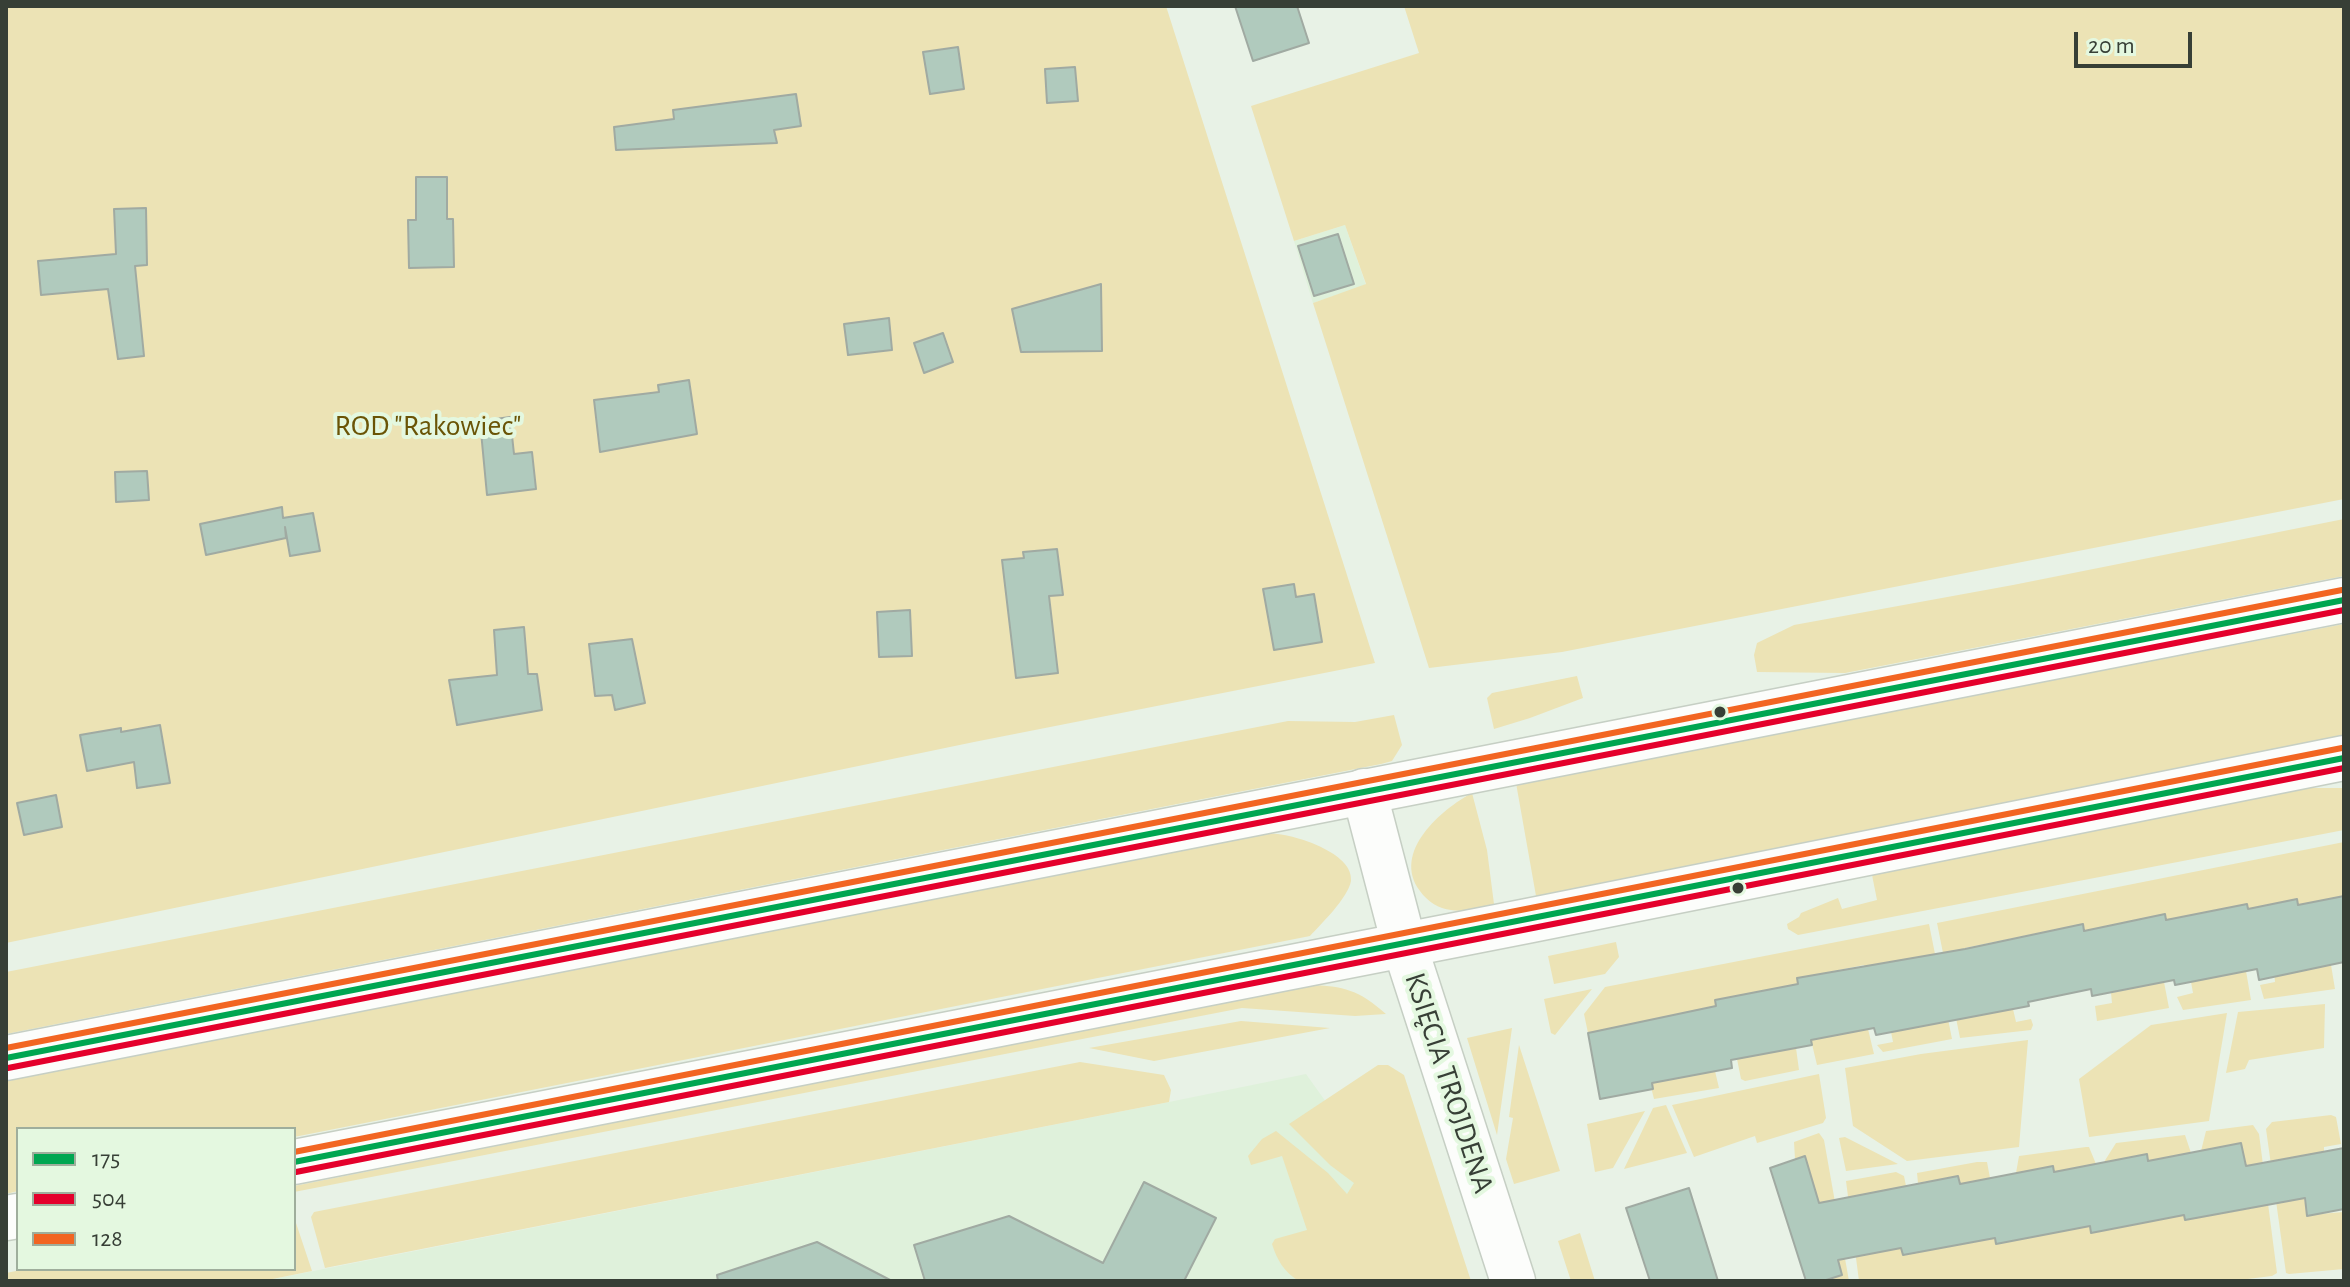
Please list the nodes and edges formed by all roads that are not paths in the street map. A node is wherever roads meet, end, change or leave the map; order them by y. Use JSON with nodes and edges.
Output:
{"nodes":[{"id":1,"x":2344,"y":600,"type":"edge"},
{"id":2,"x":2344,"y":758,"type":"edge"},
{"id":3,"x":1364,"y":791,"type":"junction"},
{"id":4,"x":1404,"y":944,"type":"junction"},
{"id":5,"x":6,"y":1058,"type":"edge"},
{"id":6,"x":296,"y":1162,"type":"edge"},
{"id":7,"x":1513,"y":1281,"type":"edge"}],
"edges":[{"from":1,"to":3,"type":"main road"},
{"from":2,"to":4,"type":"main road"},
{"from":3,"to":4,"type":"main road","name":"KSIĘCIA TROJDENA"},
{"from":3,"to":5,"type":"main road"},
{"from":4,"to":6,"type":"main road"},
{"from":4,"to":7,"type":"main road","name":"KSIĘCIA TROJDENA"}]}
